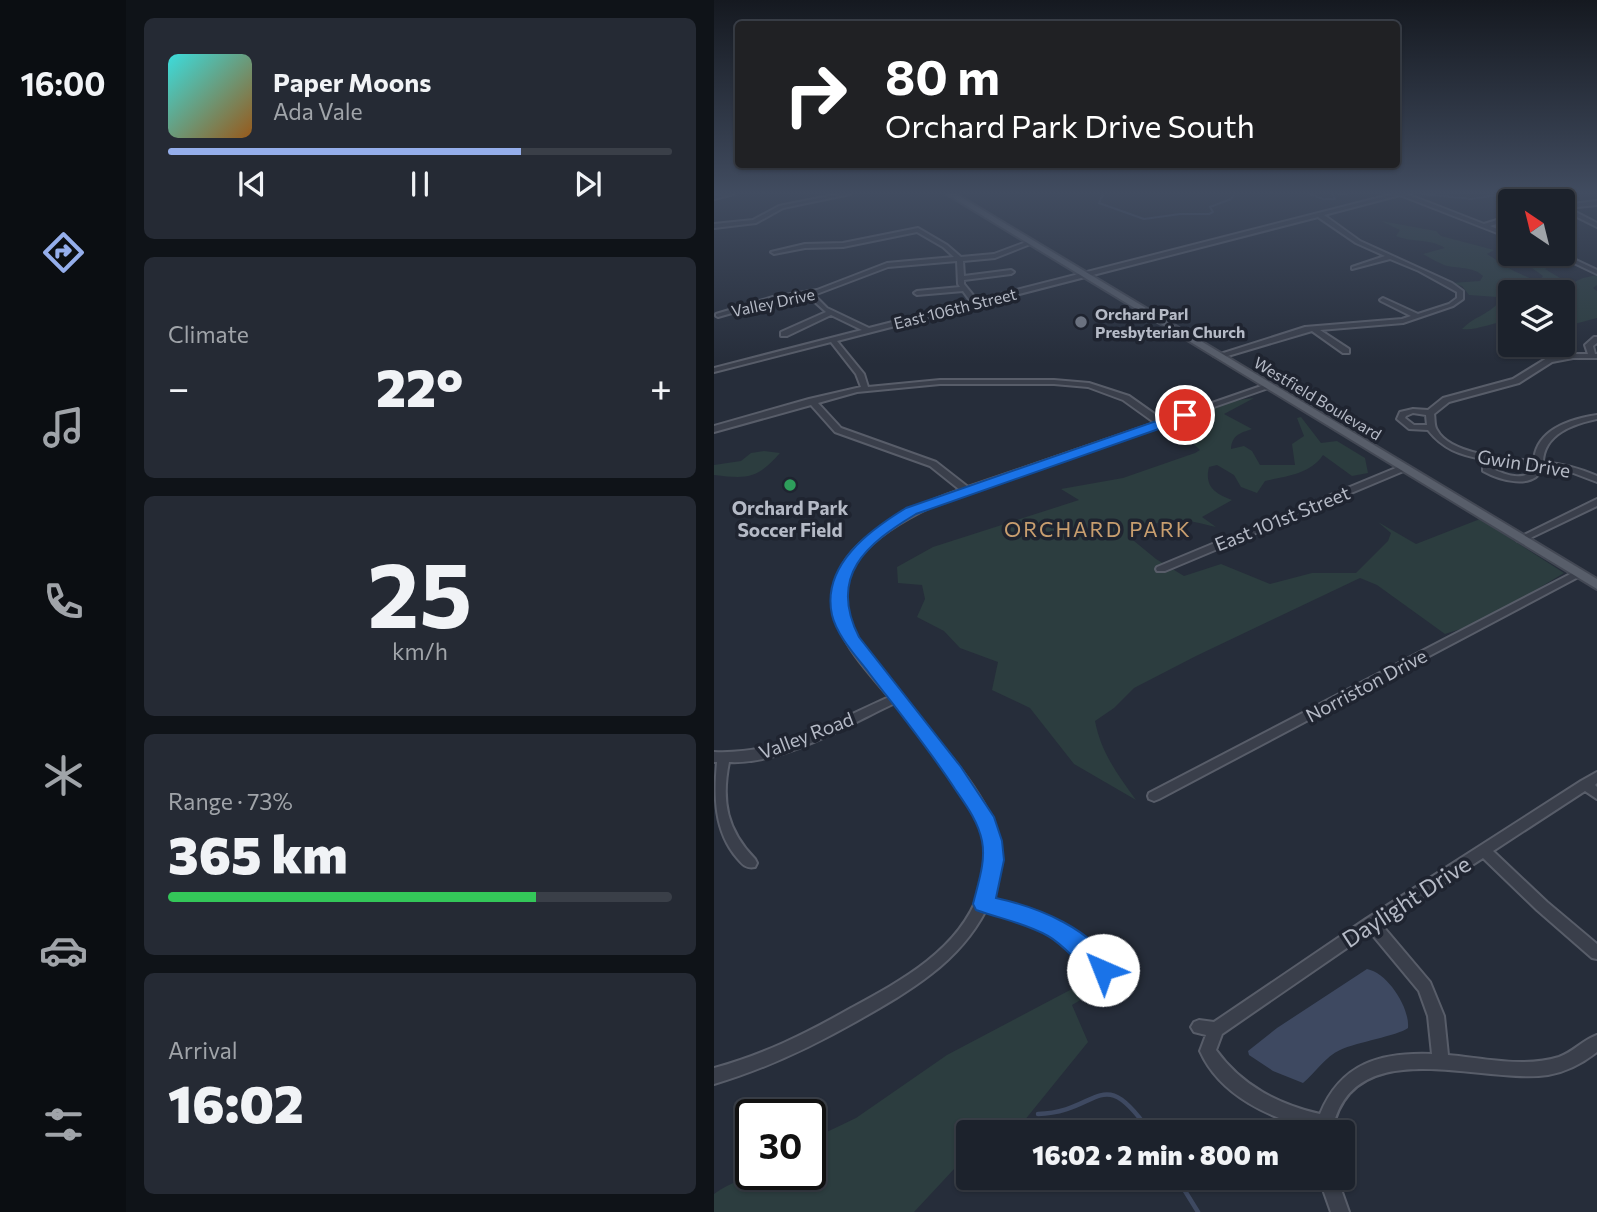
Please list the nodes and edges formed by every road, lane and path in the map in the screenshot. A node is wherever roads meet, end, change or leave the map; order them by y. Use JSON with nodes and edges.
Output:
{"nodes":[{"id":1,"x":781,"y":251,"type":"edge"},
{"id":2,"x":950,"y":251,"type":"edge"},
{"id":3,"x":1011,"y":251,"type":"edge"},
{"id":4,"x":1045,"y":251,"type":"edge"},
{"id":5,"x":1181,"y":251,"type":"edge"},
{"id":6,"x":1375,"y":251,"type":"edge"},
{"id":7,"x":774,"y":252,"type":"dead end"},
{"id":8,"x":1390,"y":257,"type":"junction"},
{"id":9,"x":960,"y":259,"type":"junction"},
{"id":10,"x":1575,"y":262,"type":"edge"},
{"id":11,"x":1354,"y":268,"type":"dead end"},
{"id":12,"x":1011,"y":272,"type":"dead end"},
{"id":13,"x":1597,"y":272,"type":"edge"},
{"id":14,"x":1085,"y":275,"type":"junction"},
{"id":15,"x":961,"y":278,"type":"junction"},
{"id":16,"x":963,"y":289,"type":"junction"},
{"id":17,"x":917,"y":292,"type":"dead end"},
{"id":18,"x":810,"y":294,"type":"junction"},
{"id":19,"x":1383,"y":300,"type":"dead end"},
{"id":20,"x":975,"y":302,"type":"junction"},
{"id":21,"x":831,"y":313,"type":"junction"},
{"id":22,"x":718,"y":315,"type":"dead end"},
{"id":23,"x":1417,"y":316,"type":"junction"},
{"id":24,"x":1313,"y":328,"type":"junction"},
{"id":25,"x":868,"y":330,"type":"junction"},
{"id":26,"x":784,"y":334,"type":"dead end"},
{"id":27,"x":1597,"y":339,"type":"edge"},
{"id":28,"x":832,"y":340,"type":"junction"},
{"id":29,"x":1346,"y":351,"type":"dead end"},
{"id":30,"x":1219,"y":356,"type":"junction"},
{"id":31,"x":1594,"y":356,"type":"edge"},
{"id":32,"x":714,"y":370,"type":"edge"},
{"id":33,"x":1270,"y":387,"type":"junction"},
{"id":34,"x":865,"y":388,"type":"junction"},
{"id":35,"x":812,"y":401,"type":"junction"},
{"id":36,"x":1430,"y":413,"type":"junction"},
{"id":37,"x":1597,"y":417,"type":"edge"},
{"id":38,"x":1161,"y":423,"type":"junction"},
{"id":39,"x":1431,"y":428,"type":"junction"},
{"id":40,"x":714,"y":429,"type":"edge"},
{"id":41,"x":1487,"y":459,"type":"junction"},
{"id":42,"x":1538,"y":464,"type":"junction"},
{"id":43,"x":1404,"y":468,"type":"junction"},
{"id":44,"x":1597,"y":479,"type":"edge"},
{"id":45,"x":966,"y":490,"type":"junction"},
{"id":46,"x":1597,"y":502,"type":"edge"},
{"id":47,"x":1521,"y":539,"type":"junction"},
{"id":48,"x":1161,"y":569,"type":"dead end"},
{"id":49,"x":1578,"y":573,"type":"junction"},
{"id":50,"x":1597,"y":585,"type":"edge"},
{"id":51,"x":896,"y":698,"type":"junction"},
{"id":52,"x":719,"y":758,"type":"edge"},
{"id":53,"x":1593,"y":785,"type":"edge"},
{"id":54,"x":1154,"y":796,"type":"dead end"},
{"id":55,"x":1484,"y":850,"type":"junction"},
{"id":56,"x":750,"y":863,"type":"dead end"},
{"id":57,"x":984,"y":904,"type":"junction"},
{"id":58,"x":1371,"y":923,"type":"junction"},
{"id":59,"x":1597,"y":954,"type":"edge"},
{"id":60,"x":1103,"y":970,"type":"dead end"},
{"id":61,"x":1199,"y":1027,"type":"dead end"},
{"id":62,"x":1216,"y":1029,"type":"junction"},
{"id":63,"x":1597,"y":1042,"type":"edge"},
{"id":64,"x":1441,"y":1063,"type":"junction"},
{"id":65,"x":714,"y":1076,"type":"edge"},
{"id":66,"x":1304,"y":1120,"type":"edge"},
{"id":67,"x":1328,"y":1120,"type":"edge"},
{"id":68,"x":1332,"y":1190,"type":"edge"},
{"id":69,"x":1340,"y":1212,"type":"edge"}],
"edges":[{"from":1,"to":7,"type":"street"},
{"from":2,"to":9,"type":"street"},
{"from":3,"to":9,"type":"street","name":"Valley Drive"},
{"from":4,"to":14,"type":"main road","name":"Westfield Boulevard"},
{"from":5,"to":14,"type":"street","name":"East 106th Street"},
{"from":6,"to":8,"type":"street"},
{"from":8,"to":11,"type":"street"},
{"from":8,"to":23,"type":"street"},
{"from":9,"to":15,"type":"street"},
{"from":9,"to":18,"type":"street","name":"Valley Drive"},
{"from":10,"to":13,"type":"street"},
{"from":12,"to":15,"type":"street"},
{"from":14,"to":20,"type":"street","name":"East 106th Street"},
{"from":14,"to":30,"type":"main road","name":"Westfield Boulevard"},
{"from":15,"to":16,"type":"street"},
{"from":16,"to":17,"type":"street"},
{"from":16,"to":20,"type":"street"},
{"from":18,"to":21,"type":"street"},
{"from":18,"to":22,"type":"street","name":"Valley Drive"},
{"from":19,"to":23,"type":"street"},
{"from":20,"to":25,"type":"street","name":"East 106th Street"},
{"from":21,"to":25,"type":"street"},
{"from":21,"to":26,"type":"street"},
{"from":23,"to":24,"type":"street"},
{"from":24,"to":29,"type":"street"},
{"from":24,"to":30,"type":"street"},
{"from":25,"to":28,"type":"street","name":"East 106th Street"},
{"from":27,"to":31,"type":"street"},
{"from":28,"to":32,"type":"street","name":"East 106th Street"},
{"from":28,"to":34,"type":"street"},
{"from":30,"to":33,"type":"main road","name":"Westfield Boulevard"},
{"from":31,"to":36,"type":"street"},
{"from":33,"to":38,"type":"street"},
{"from":33,"to":43,"type":"main road","name":"Westfield Boulevard"},
{"from":34,"to":35,"type":"street"},
{"from":34,"to":38,"type":"street"},
{"from":35,"to":40,"type":"street"},
{"from":35,"to":45,"type":"street"},
{"from":36,"to":39,"type":"street"},
{"from":36,"to":39,"type":"street","name":"Gwin Drive"},
{"from":37,"to":42,"type":"street"},
{"from":38,"to":45,"type":"street"},
{"from":39,"to":41,"type":"street","name":"Gwin Drive"},
{"from":41,"to":42,"type":"street","name":"Gwin Drive"},
{"from":41,"to":42,"type":"street"},
{"from":42,"to":44,"type":"street","name":"Gwin Drive"},
{"from":43,"to":47,"type":"main road","name":"Westfield Boulevard"},
{"from":43,"to":48,"type":"street","name":"East 101st Street"},
{"from":45,"to":51,"type":"street"},
{"from":46,"to":47,"type":"street"},
{"from":47,"to":49,"type":"main road","name":"Westfield Boulevard"},
{"from":49,"to":50,"type":"main road","name":"Westfield Boulevard"},
{"from":49,"to":54,"type":"street","name":"Norriston Drive"},
{"from":51,"to":52,"type":"street","name":"Valley Road"},
{"from":51,"to":57,"type":"street"},
{"from":52,"to":56,"type":"street"},
{"from":53,"to":55,"type":"street","name":"Daylight Drive"},
{"from":55,"to":58,"type":"street","name":"Daylight Drive"},
{"from":55,"to":59,"type":"street"},
{"from":57,"to":60,"type":"street"},
{"from":57,"to":65,"type":"street"},
{"from":58,"to":62,"type":"street","name":"Daylight Drive"},
{"from":58,"to":64,"type":"street"},
{"from":61,"to":62,"type":"street"},
{"from":62,"to":66,"type":"street"},
{"from":63,"to":64,"type":"street"},
{"from":64,"to":67,"type":"street"},
{"from":68,"to":69,"type":"street"}]}
